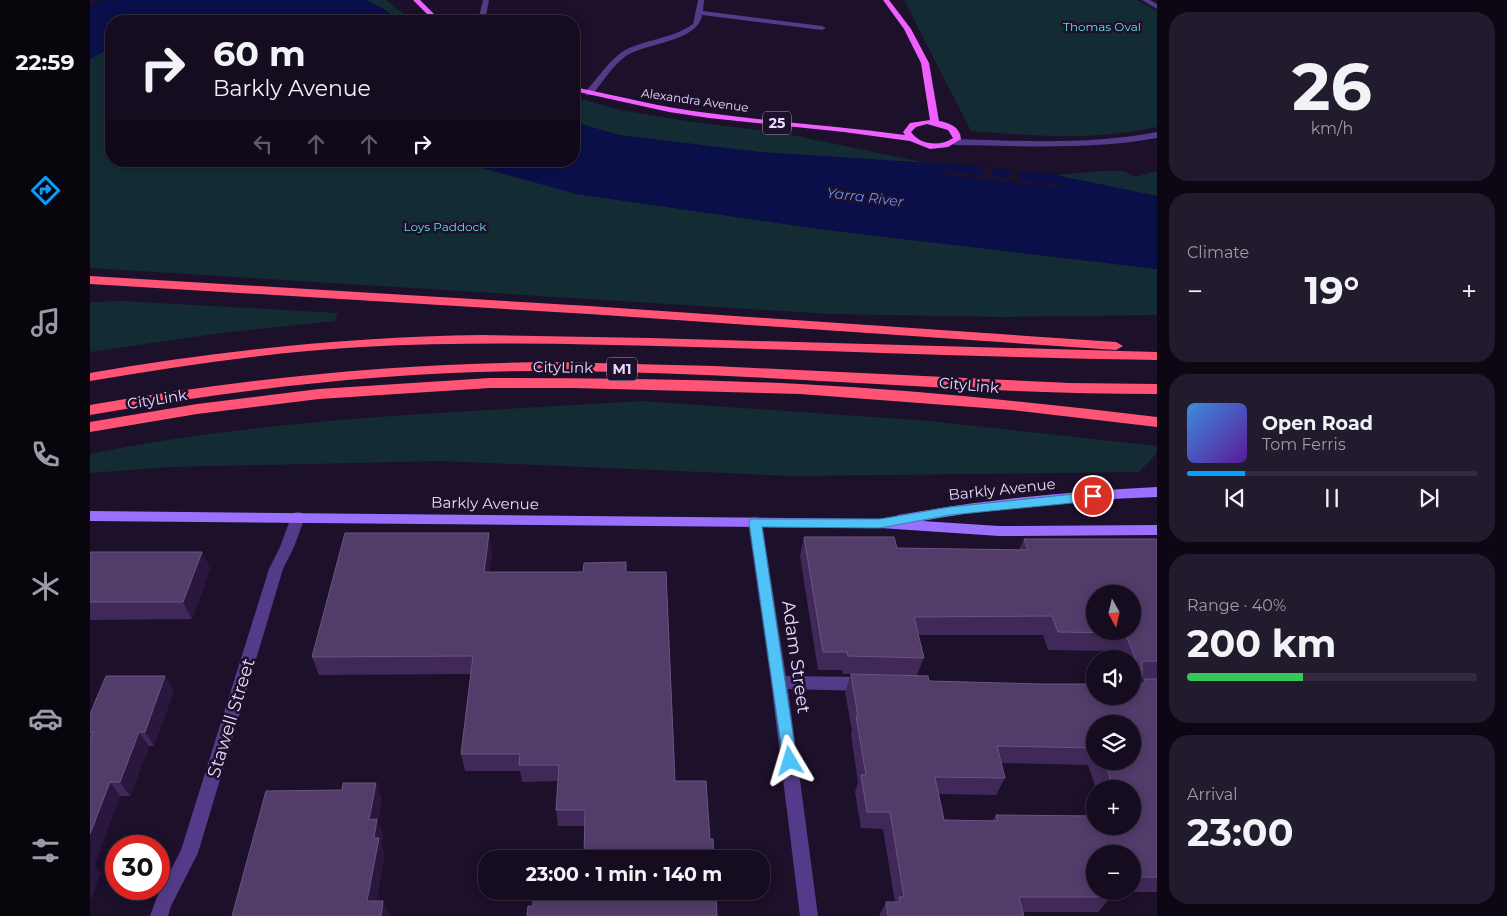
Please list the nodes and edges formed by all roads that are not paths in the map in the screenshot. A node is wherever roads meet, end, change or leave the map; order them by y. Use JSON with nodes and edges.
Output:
{"nodes":[{"id":1,"x":416,"y":0,"type":"edge"},
{"id":2,"x":486,"y":0,"type":"edge"},
{"id":3,"x":702,"y":0,"type":"edge"},
{"id":4,"x":886,"y":0,"type":"edge"},
{"id":5,"x":1145,"y":0,"type":"edge"},
{"id":6,"x":1157,"y":7,"type":"edge"},
{"id":7,"x":700,"y":13,"type":"junction"},
{"id":8,"x":432,"y":15,"type":"edge"},
{"id":9,"x":482,"y":15,"type":"edge"},
{"id":10,"x":822,"y":28,"type":"dead end"},
{"id":11,"x":580,"y":91,"type":"edge"},
{"id":12,"x":589,"y":93,"type":"junction"},
{"id":13,"x":935,"y":123,"type":"junction"},
{"id":14,"x":844,"y":129,"type":"junction"},
{"id":15,"x":908,"y":129,"type":"junction"},
{"id":16,"x":956,"y":132,"type":"junction"},
{"id":17,"x":1157,"y":135,"type":"edge"},
{"id":18,"x":913,"y":140,"type":"junction"},
{"id":19,"x":954,"y":142,"type":"junction"},
{"id":20,"x":1020,"y":143,"type":"junction"},
{"id":21,"x":90,"y":280,"type":"edge"},
{"id":22,"x":1157,"y":349,"type":"edge"},
{"id":23,"x":1157,"y":356,"type":"edge"},
{"id":24,"x":90,"y":377,"type":"edge"},
{"id":25,"x":1157,"y":389,"type":"edge"},
{"id":26,"x":90,"y":410,"type":"edge"},
{"id":27,"x":1157,"y":422,"type":"edge"},
{"id":28,"x":90,"y":427,"type":"edge"},
{"id":29,"x":1157,"y":492,"type":"edge"},
{"id":30,"x":90,"y":516,"type":"edge"},
{"id":31,"x":298,"y":517,"type":"junction"},
{"id":32,"x":755,"y":522,"type":"junction"},
{"id":33,"x":880,"y":523,"type":"junction"},
{"id":34,"x":1157,"y":530,"type":"edge"},
{"id":35,"x":779,"y":682,"type":"junction"},
{"id":36,"x":881,"y":684,"type":"edge"},
{"id":37,"x":159,"y":916,"type":"edge"},
{"id":38,"x":809,"y":916,"type":"edge"}],
"edges":[{"from":1,"to":8,"type":"main road"},
{"from":2,"to":9,"type":"street"},
{"from":3,"to":7,"type":"street"},
{"from":4,"to":13,"type":"main road"},
{"from":5,"to":6,"type":"street"},
{"from":7,"to":10,"type":"street"},
{"from":7,"to":12,"type":"street"},
{"from":11,"to":12,"type":"main road","name":"Alexandra Avenue","number":"25"},
{"from":12,"to":14,"type":"main road","name":"Alexandra Avenue","number":"25"},
{"from":13,"to":15,"type":"main road","number":"25"},
{"from":13,"to":16,"type":"main road"},
{"from":14,"to":15,"type":"main road","name":"Alexandra Avenue","number":"25"},
{"from":14,"to":18,"type":"main road","name":"Alexandra Avenue","number":"25"},
{"from":15,"to":18,"type":"main road"},
{"from":16,"to":19,"type":"main road"},
{"from":16,"to":20,"type":"street"},
{"from":17,"to":20,"type":"street"},
{"from":18,"to":19,"type":"main road","number":"25"},
{"from":19,"to":20,"type":"street"},
{"from":21,"to":22,"type":"highway"},
{"from":23,"to":24,"type":"highway","name":"CityLink","number":"M1"},
{"from":25,"to":26,"type":"highway","number":"M1"},
{"from":27,"to":28,"type":"highway","name":"CityLink","number":"M1"},
{"from":29,"to":33,"type":"main road","name":"Barkly Avenue"},
{"from":30,"to":31,"type":"main road","name":"Barkly Avenue"},
{"from":31,"to":32,"type":"main road","name":"Barkly Avenue"},
{"from":31,"to":37,"type":"street","name":"Stawell Street"},
{"from":32,"to":33,"type":"main road","name":"Barkly Avenue"},
{"from":32,"to":35,"type":"street","name":"Adam Street"},
{"from":33,"to":34,"type":"main road","name":"Barkly Avenue"},
{"from":35,"to":36,"type":"street"},
{"from":35,"to":38,"type":"street","name":"Adam Street"}]}
